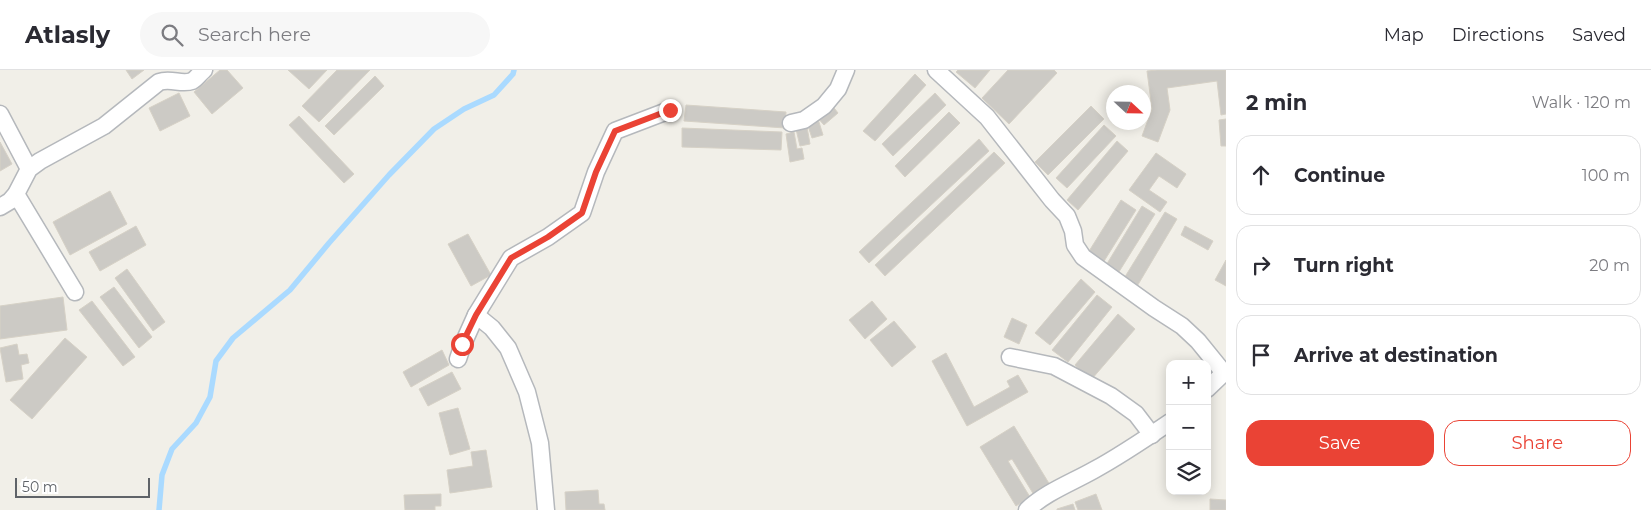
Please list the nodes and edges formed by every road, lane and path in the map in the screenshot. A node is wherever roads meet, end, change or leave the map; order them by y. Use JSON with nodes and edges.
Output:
{"nodes":[{"id":1,"x":204,"y":70,"type":"edge"},
{"id":2,"x":846,"y":70,"type":"edge"},
{"id":3,"x":936,"y":70,"type":"edge"},
{"id":4,"x":670,"y":110,"type":"dead end"},
{"id":5,"x":0,"y":114,"type":"edge"},
{"id":6,"x":791,"y":123,"type":"dead end"},
{"id":7,"x":29,"y":169,"type":"junction"},
{"id":8,"x":16,"y":194,"type":"junction"},
{"id":9,"x":0,"y":207,"type":"edge"},
{"id":10,"x":75,"y":292,"type":"dead end"},
{"id":11,"x":476,"y":315,"type":"junction"},
{"id":12,"x":1010,"y":357,"type":"dead end"},
{"id":13,"x":458,"y":359,"type":"dead end"},
{"id":14,"x":1225,"y":372,"type":"edge"},
{"id":15,"x":1211,"y":385,"type":"edge"},
{"id":16,"x":1166,"y":425,"type":"edge"},
{"id":17,"x":1152,"y":435,"type":"junction"},
{"id":18,"x":546,"y":510,"type":"edge"},
{"id":19,"x":1027,"y":510,"type":"edge"}],
"edges":[{"from":1,"to":7,"type":"street"},
{"from":2,"to":6,"type":"street"},
{"from":3,"to":14,"type":"street"},
{"from":4,"to":11,"type":"street"},
{"from":5,"to":7,"type":"street"},
{"from":7,"to":8,"type":"street"},
{"from":8,"to":9,"type":"street"},
{"from":8,"to":10,"type":"street"},
{"from":11,"to":13,"type":"street"},
{"from":11,"to":18,"type":"street"},
{"from":12,"to":17,"type":"street"},
{"from":14,"to":15,"type":"street"},
{"from":16,"to":17,"type":"street"},
{"from":17,"to":19,"type":"street"}]}
